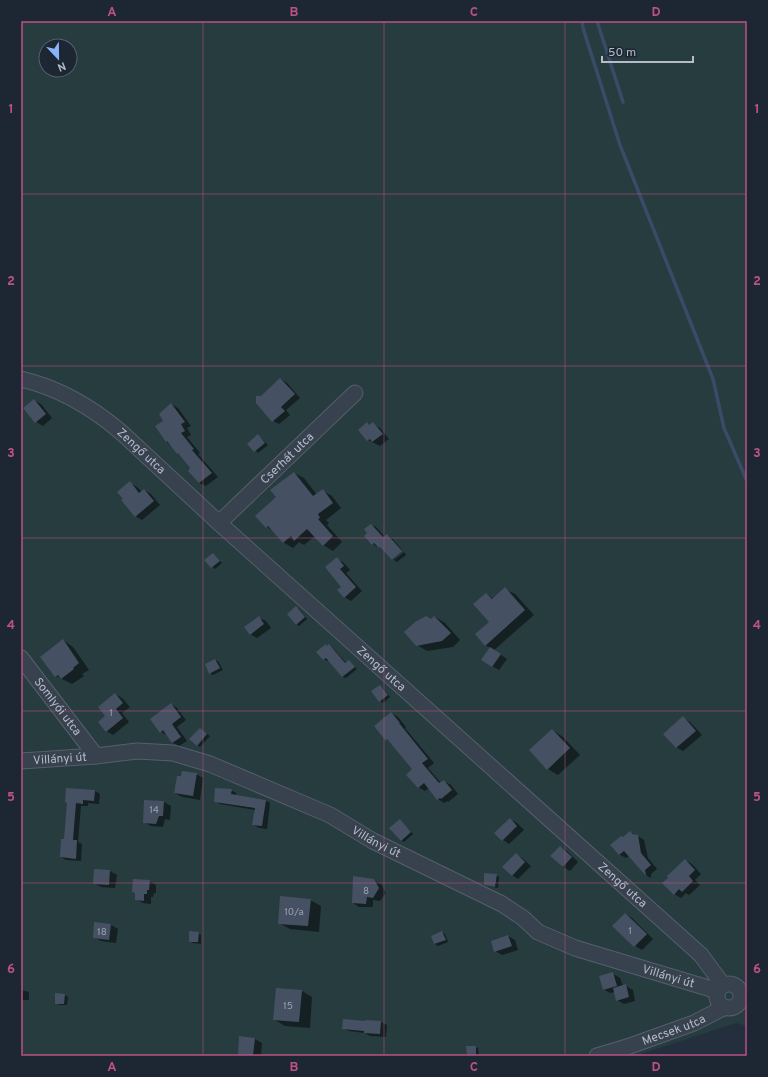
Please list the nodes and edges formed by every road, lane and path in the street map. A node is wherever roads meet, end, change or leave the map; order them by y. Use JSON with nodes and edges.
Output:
{"nodes":[{"id":1,"x":21,"y":379,"type":"edge"},
{"id":2,"x":355,"y":393,"type":"dead end"},
{"id":3,"x":219,"y":523,"type":"junction"},
{"id":4,"x":21,"y":658,"type":"edge"},
{"id":5,"x":96,"y":756,"type":"junction"},
{"id":6,"x":21,"y":761,"type":"edge"},
{"id":7,"x":720,"y":988,"type":"junction"},
{"id":8,"x":743,"y":1002,"type":"edge"},
{"id":9,"x":725,"y":1007,"type":"junction"},
{"id":10,"x":596,"y":1056,"type":"edge"}],
"edges":[{"from":1,"to":3,"type":"street","name":"Zengő utca"},
{"from":2,"to":3,"type":"street","name":"Cserhát utca"},
{"from":3,"to":7,"type":"street","name":"Zengő utca"},
{"from":4,"to":5,"type":"street","name":"Somlyói utca"},
{"from":5,"to":6,"type":"street","name":"Villányi út"},
{"from":5,"to":7,"type":"street","name":"Villányi út"},
{"from":7,"to":8,"type":"street"},
{"from":7,"to":9,"type":"street"},
{"from":8,"to":9,"type":"street"},
{"from":9,"to":10,"type":"street","name":"Mecsek utca"}]}
